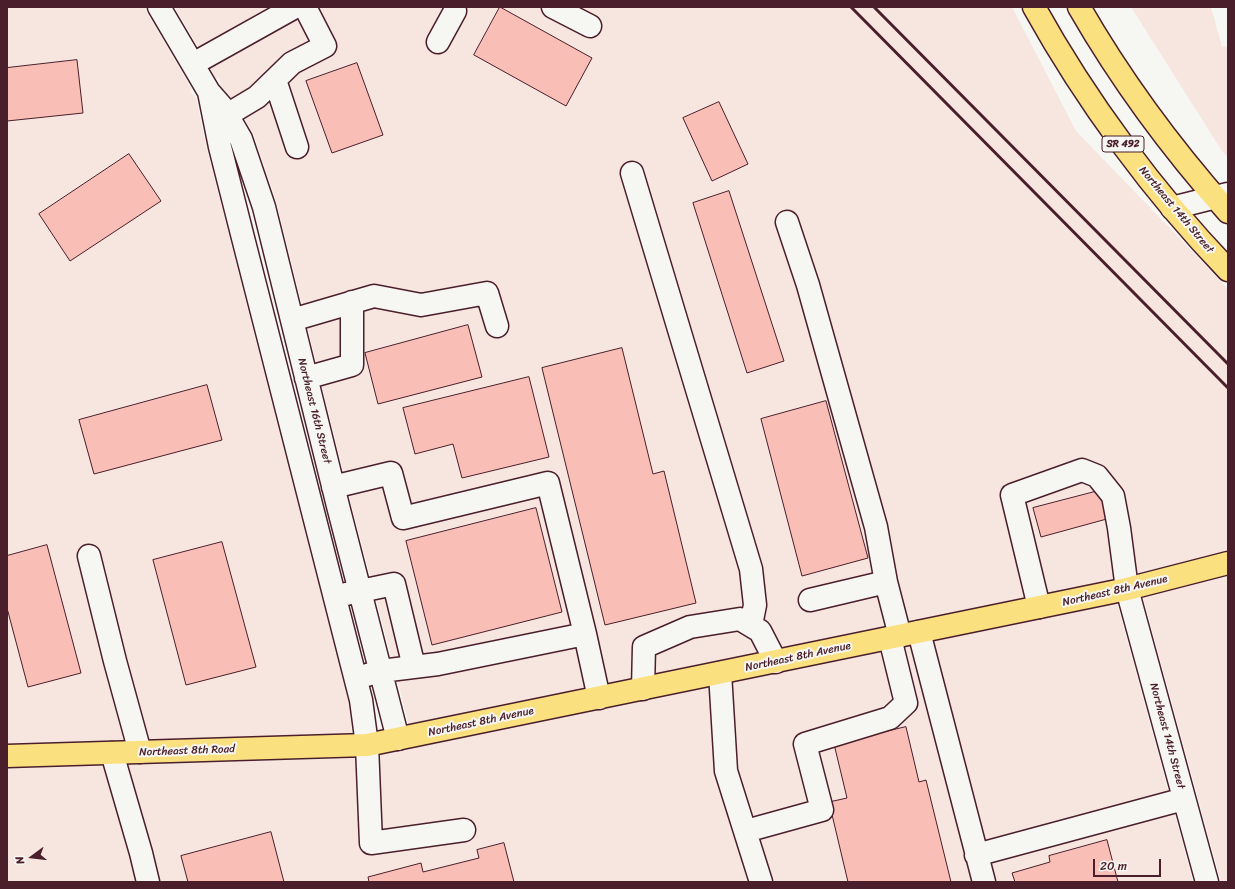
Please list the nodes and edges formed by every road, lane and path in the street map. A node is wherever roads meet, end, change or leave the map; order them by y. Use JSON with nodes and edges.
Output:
{"nodes":[{"id":1,"x":159,"y":7,"type":"edge"},
{"id":2,"x":295,"y":7,"type":"edge"},
{"id":3,"x":306,"y":7,"type":"edge"},
{"id":4,"x":553,"y":7,"type":"edge"},
{"id":5,"x":1034,"y":7,"type":"edge"},
{"id":6,"x":1079,"y":7,"type":"edge"},
{"id":7,"x":452,"y":8,"type":"edge"},
{"id":8,"x":590,"y":26,"type":"dead end"},
{"id":9,"x":438,"y":42,"type":"dead end"},
{"id":10,"x":193,"y":64,"type":"junction"},
{"id":11,"x":274,"y":80,"type":"junction"},
{"id":12,"x":209,"y":92,"type":"junction"},
{"id":13,"x":227,"y":115,"type":"junction"},
{"id":14,"x":297,"y":148,"type":"dead end"},
{"id":15,"x":632,"y":173,"type":"dead end"},
{"id":16,"x":1224,"y":201,"type":"edge"},
{"id":17,"x":1172,"y":208,"type":"junction"},
{"id":18,"x":787,"y":222,"type":"dead end"},
{"id":19,"x":269,"y":227,"type":"junction"},
{"id":20,"x":242,"y":234,"type":"junction"},
{"id":21,"x":1228,"y":270,"type":"edge"},
{"id":22,"x":352,"y":302,"type":"junction"},
{"id":23,"x":293,"y":323,"type":"junction"},
{"id":24,"x":497,"y":326,"type":"dead end"},
{"id":25,"x":267,"y":332,"type":"junction"},
{"id":26,"x":306,"y":378,"type":"junction"},
{"id":27,"x":336,"y":496,"type":"junction"},
{"id":28,"x":313,"y":513,"type":"junction"},
{"id":29,"x":89,"y":556,"type":"dead end"},
{"id":30,"x":1228,"y":563,"type":"edge"},
{"id":31,"x":886,"y":582,"type":"junction"},
{"id":32,"x":1127,"y":589,"type":"junction"},
{"id":33,"x":360,"y":590,"type":"junction"},
{"id":34,"x":335,"y":597,"type":"junction"},
{"id":35,"x":810,"y":600,"type":"dead end"},
{"id":36,"x":1039,"y":607,"type":"junction"},
{"id":37,"x":751,"y":625,"type":"junction"},
{"id":38,"x":585,"y":634,"type":"junction"},
{"id":39,"x":903,"y":635,"type":"junction"},
{"id":40,"x":776,"y":662,"type":"junction"},
{"id":41,"x":414,"y":667,"type":"junction"},
{"id":42,"x":381,"y":672,"type":"junction"},
{"id":43,"x":720,"y":673,"type":"junction"},
{"id":44,"x":356,"y":677,"type":"junction"},
{"id":45,"x":643,"y":689,"type":"junction"},
{"id":46,"x":599,"y":698,"type":"junction"},
{"id":47,"x":398,"y":739,"type":"junction"},
{"id":48,"x":367,"y":745,"type":"junction"},
{"id":49,"x":140,"y":752,"type":"junction"},
{"id":50,"x":112,"y":753,"type":"junction"},
{"id":51,"x":7,"y":756,"type":"edge"},
{"id":52,"x":1184,"y":799,"type":"junction"},
{"id":53,"x":464,"y":830,"type":"dead end"},
{"id":54,"x":746,"y":832,"type":"junction"},
{"id":55,"x":976,"y":855,"type":"junction"},
{"id":56,"x":148,"y":882,"type":"edge"},
{"id":57,"x":761,"y":882,"type":"edge"},
{"id":58,"x":984,"y":882,"type":"edge"},
{"id":59,"x":1207,"y":882,"type":"edge"}],
"edges":[{"from":1,"to":10,"type":"street","name":"Northeast 16th Street"},
{"from":2,"to":10,"type":"street"},
{"from":3,"to":11,"type":"street"},
{"from":4,"to":8,"type":"street"},
{"from":5,"to":17,"type":"main road","name":"Northeast 14th Street","number":"SR 492"},
{"from":6,"to":16,"type":"main road"},
{"from":7,"to":9,"type":"street"},
{"from":10,"to":12,"type":"street","name":"Northeast 16th Street"},
{"from":11,"to":13,"type":"street"},
{"from":11,"to":14,"type":"street"},
{"from":12,"to":13,"type":"street","name":"Northeast 16th Street"},
{"from":12,"to":20,"type":"street","name":"Northeast 16th Street"},
{"from":13,"to":19,"type":"street","name":"Northeast 16th Street"},
{"from":15,"to":37,"type":"street"},
{"from":16,"to":17,"type":"street"},
{"from":17,"to":21,"type":"main road","name":"Northeast 14th Street","number":"SR 492"},
{"from":18,"to":31,"type":"street"},
{"from":19,"to":20,"type":"street"},
{"from":19,"to":23,"type":"street","name":"Northeast 16th Street"},
{"from":20,"to":25,"type":"street","name":"Northeast 16th Street"},
{"from":22,"to":23,"type":"street"},
{"from":22,"to":24,"type":"street"},
{"from":22,"to":26,"type":"street"},
{"from":23,"to":25,"type":"street"},
{"from":23,"to":26,"type":"street","name":"Northeast 16th Street"},
{"from":25,"to":28,"type":"street","name":"Northeast 16th Street"},
{"from":26,"to":27,"type":"street","name":"Northeast 16th Street"},
{"from":27,"to":28,"type":"street"},
{"from":27,"to":33,"type":"street","name":"Northeast 16th Street"},
{"from":27,"to":38,"type":"street"},
{"from":28,"to":34,"type":"street","name":"Northeast 16th Street"},
{"from":29,"to":49,"type":"street"},
{"from":30,"to":32,"type":"main road","name":"Northeast 8th Avenue"},
{"from":31,"to":35,"type":"street"},
{"from":31,"to":39,"type":"street"},
{"from":32,"to":36,"type":"main road","name":"Northeast 8th Avenue"},
{"from":32,"to":36,"type":"street","name":"Northeast 14th Street"},
{"from":32,"to":52,"type":"street","name":"Northeast 14th Street"},
{"from":33,"to":34,"type":"street"},
{"from":33,"to":41,"type":"street"},
{"from":33,"to":42,"type":"street","name":"Northeast 16th Street"},
{"from":34,"to":44,"type":"street","name":"Northeast 16th Street"},
{"from":36,"to":39,"type":"main road","name":"Northeast 8th Avenue"},
{"from":37,"to":40,"type":"street"},
{"from":37,"to":45,"type":"street"},
{"from":38,"to":41,"type":"street"},
{"from":38,"to":46,"type":"street"},
{"from":39,"to":40,"type":"main road","name":"Northeast 8th Avenue"},
{"from":39,"to":54,"type":"street"},
{"from":39,"to":55,"type":"street"},
{"from":40,"to":43,"type":"main road","name":"Northeast 8th Avenue"},
{"from":41,"to":42,"type":"street"},
{"from":42,"to":44,"type":"street"},
{"from":42,"to":47,"type":"street","name":"Northeast 16th Street"},
{"from":43,"to":45,"type":"main road","name":"Northeast 8th Avenue"},
{"from":43,"to":54,"type":"street"},
{"from":44,"to":48,"type":"street","name":"Northeast 16th Street"},
{"from":45,"to":46,"type":"main road","name":"Northeast 8th Avenue"},
{"from":46,"to":47,"type":"main road","name":"Northeast 8th Avenue"},
{"from":47,"to":48,"type":"main road","name":"Northeast 8th Avenue"},
{"from":48,"to":49,"type":"main road","name":"Northeast 8th Road"},
{"from":48,"to":53,"type":"street","name":"Northeast 16th Street"},
{"from":49,"to":50,"type":"main road","name":"Northeast 8th Road"},
{"from":50,"to":51,"type":"main road","name":"Northeast 8th Road"},
{"from":50,"to":56,"type":"street"},
{"from":52,"to":55,"type":"street"},
{"from":52,"to":59,"type":"street","name":"Northeast 14th Street"},
{"from":54,"to":57,"type":"street"},
{"from":55,"to":58,"type":"street"}]}
